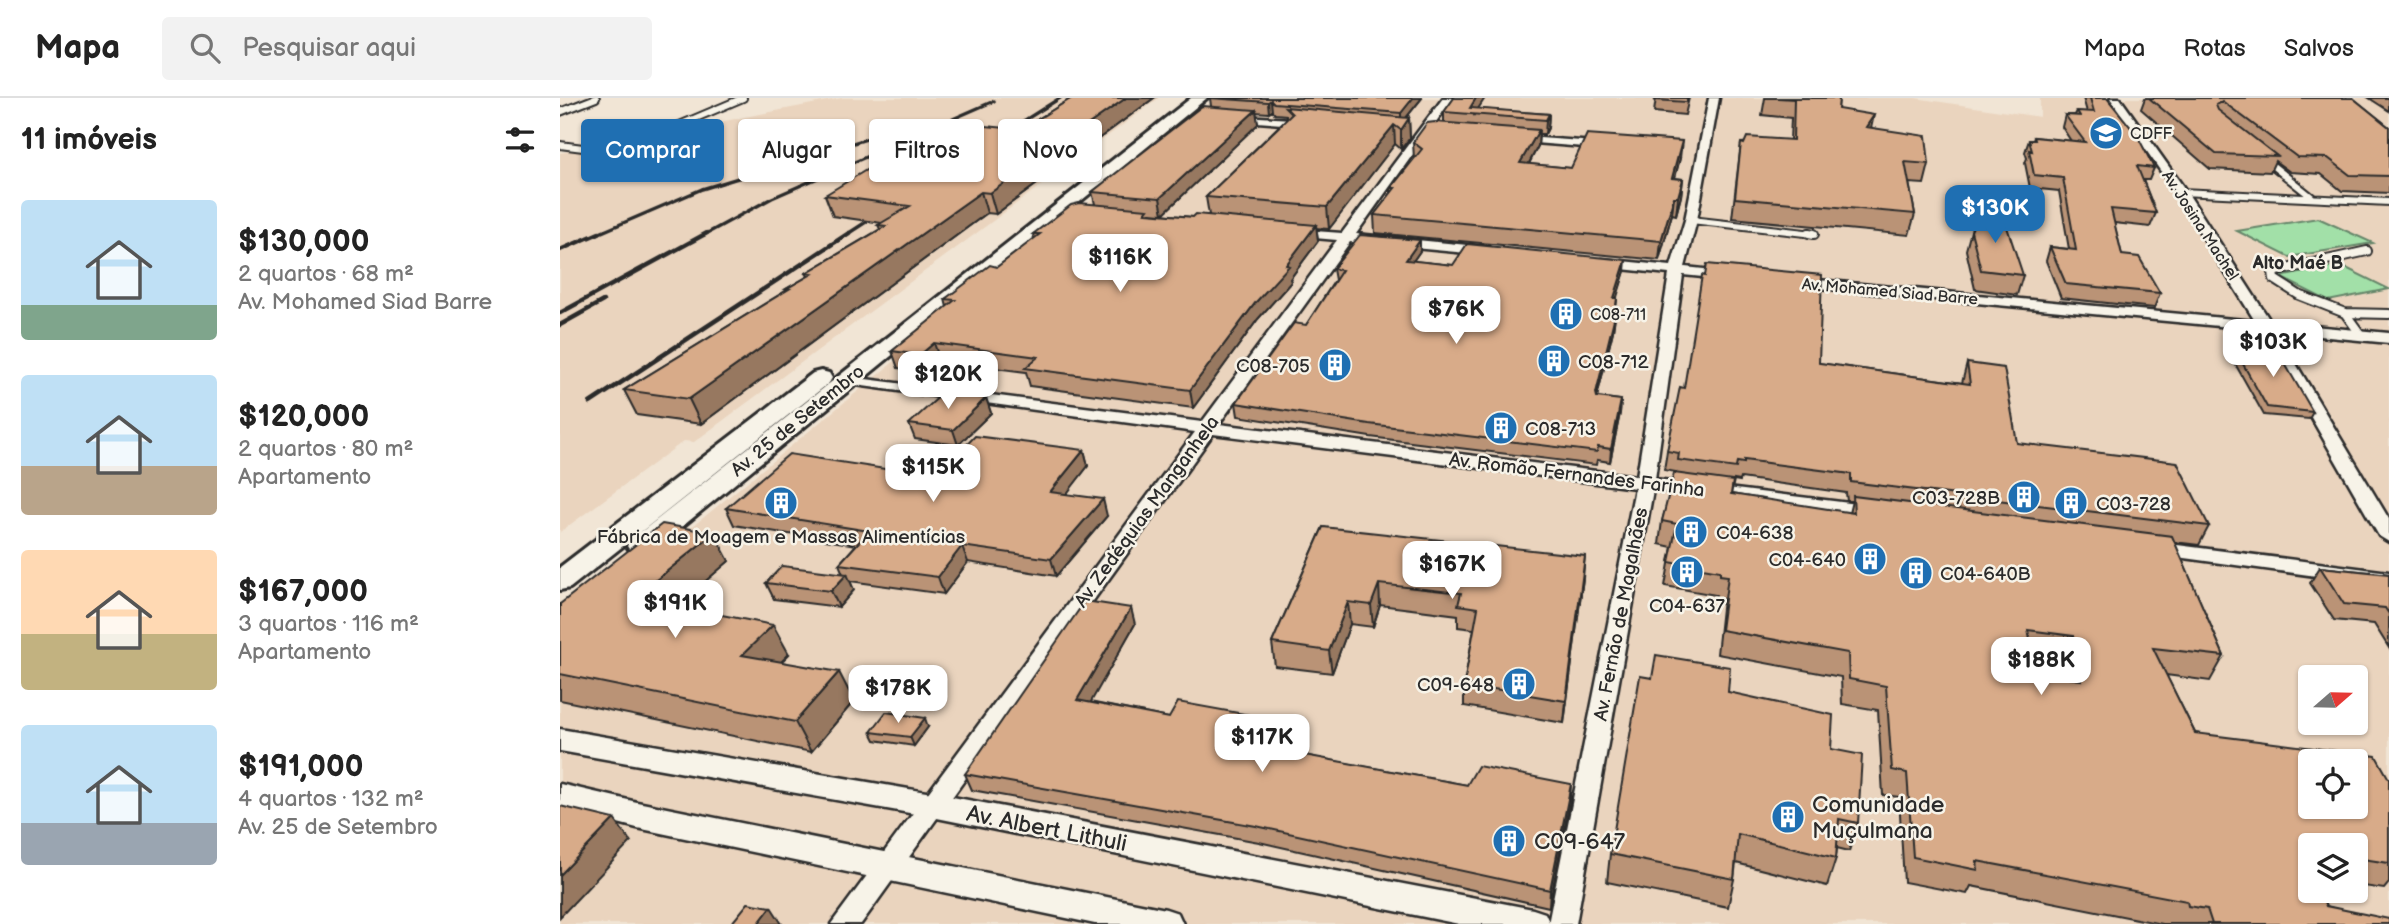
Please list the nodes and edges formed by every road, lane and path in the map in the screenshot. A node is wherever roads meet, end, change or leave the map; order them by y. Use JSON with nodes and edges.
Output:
{"nodes":[{"id":1,"x":596,"y":98,"type":"edge"},
{"id":2,"x":743,"y":98,"type":"edge"},
{"id":3,"x":1448,"y":98,"type":"edge"},
{"id":4,"x":1714,"y":98,"type":"edge"},
{"id":5,"x":2115,"y":98,"type":"edge"},
{"id":6,"x":1185,"y":107,"type":"edge"},
{"id":7,"x":560,"y":112,"type":"edge"},
{"id":8,"x":1221,"y":116,"type":"edge"},
{"id":9,"x":1328,"y":125,"type":"edge"},
{"id":10,"x":1502,"y":138,"type":"edge"},
{"id":11,"x":561,"y":146,"type":"edge"},
{"id":12,"x":1622,"y":147,"type":"edge"},
{"id":13,"x":2259,"y":155,"type":"edge"},
{"id":14,"x":2181,"y":192,"type":"junction"},
{"id":15,"x":2313,"y":198,"type":"junction"},
{"id":16,"x":2389,"y":202,"type":"edge"},
{"id":17,"x":1057,"y":209,"type":"junction"},
{"id":18,"x":1085,"y":212,"type":"edge"},
{"id":19,"x":1690,"y":220,"type":"junction"},
{"id":20,"x":1277,"y":230,"type":"edge"},
{"id":21,"x":1814,"y":234,"type":"dead end"},
{"id":22,"x":1345,"y":237,"type":"junction"},
{"id":23,"x":2367,"y":251,"type":"dead end"},
{"id":24,"x":1497,"y":252,"type":"edge"},
{"id":25,"x":1580,"y":261,"type":"edge"},
{"id":26,"x":1677,"y":271,"type":"junction"},
{"id":27,"x":1745,"y":277,"type":"edge"},
{"id":28,"x":1787,"y":281,"type":"edge"},
{"id":29,"x":2345,"y":313,"type":"junction"},
{"id":30,"x":2389,"y":314,"type":"edge"},
{"id":31,"x":2266,"y":326,"type":"junction"},
{"id":32,"x":2361,"y":335,"type":"junction"},
{"id":33,"x":2389,"y":338,"type":"edge"},
{"id":34,"x":848,"y":379,"type":"junction"},
{"id":35,"x":1207,"y":428,"type":"junction"},
{"id":36,"x":1645,"y":482,"type":"junction"},
{"id":37,"x":1893,"y":514,"type":"edge"},
{"id":38,"x":2389,"y":536,"type":"edge"},
{"id":39,"x":2141,"y":546,"type":"edge"},
{"id":40,"x":613,"y":568,"type":"edge"},
{"id":41,"x":2389,"y":579,"type":"edge"},
{"id":42,"x":560,"y":581,"type":"edge"},
{"id":43,"x":560,"y":740,"type":"edge"},
{"id":44,"x":560,"y":796,"type":"edge"},
{"id":45,"x":932,"y":805,"type":"junction"},
{"id":46,"x":887,"y":867,"type":"junction"},
{"id":47,"x":845,"y":924,"type":"edge"},
{"id":48,"x":1166,"y":924,"type":"edge"},
{"id":49,"x":1533,"y":924,"type":"edge"},
{"id":50,"x":1562,"y":924,"type":"edge"}],
"edges":[{"from":1,"to":7,"type":"lane"},
{"from":2,"to":11,"type":"lane"},
{"from":3,"to":22,"type":"street","name":"Av. Zedéquias Manganhela"},
{"from":4,"to":19,"type":"street","name":"Av. Fernão de Magalhães"},
{"from":5,"to":14,"type":"street","name":"Av. Josina Machel"},
{"from":6,"to":17,"type":"main road","name":"Av. 25 de Setembro"},
{"from":6,"to":42,"type":"main road","name":"Av. 25 de Setembro"},
{"from":8,"to":9,"type":"street"},
{"from":10,"to":12,"type":"street"},
{"from":13,"to":15,"type":"lane"},
{"from":14,"to":15,"type":"lane"},
{"from":14,"to":31,"type":"street","name":"Av. Josina Machel"},
{"from":15,"to":16,"type":"lane"},
{"from":17,"to":18,"type":"street"},
{"from":17,"to":34,"type":"main road","name":"Av. 25 de Setembro"},
{"from":19,"to":21,"type":"lane"},
{"from":19,"to":26,"type":"street","name":"Av. Fernão de Magalhães"},
{"from":20,"to":22,"type":"street"},
{"from":22,"to":24,"type":"street"},
{"from":22,"to":35,"type":"street","name":"Av. Zedéquias Manganhela"},
{"from":23,"to":29,"type":"lane"},
{"from":25,"to":26,"type":"street"},
{"from":26,"to":27,"type":"street"},
{"from":26,"to":36,"type":"street","name":"Av. Fernão de Magalhães"},
{"from":28,"to":31,"type":"street","name":"Av. Mohamed Siad Barre"},
{"from":29,"to":30,"type":"lane"},
{"from":29,"to":32,"type":"lane"},
{"from":31,"to":32,"type":"street","name":"Av. Mohamed Siad Barre"},
{"from":31,"to":38,"type":"street","name":"Av. Josina Machel"},
{"from":32,"to":33,"type":"street","name":"Av. Mohamed Siad Barre"},
{"from":34,"to":35,"type":"street","name":"Av. Romão Fernandes Farinha"},
{"from":34,"to":40,"type":"main road","name":"Av. 25 de Setembro"},
{"from":35,"to":36,"type":"street","name":"Av. Romão Fernandes Farinha"},
{"from":35,"to":45,"type":"street","name":"Av. Zedéquias Manganhela"},
{"from":36,"to":37,"type":"street","name":"Av. Romão Fernandes Farinha"},
{"from":36,"to":50,"type":"street","name":"Av. Fernão de Magalhães"},
{"from":39,"to":41,"type":"street"},
{"from":43,"to":45,"type":"street","name":"Av. Albert Lithuli"},
{"from":44,"to":46,"type":"street"},
{"from":45,"to":46,"type":"street","name":"Av. Zedéquias Manganhela"},
{"from":45,"to":49,"type":"street","name":"Av. Albert Lithuli"},
{"from":46,"to":47,"type":"street","name":"Av. Zedéquias Manganhela"},
{"from":46,"to":48,"type":"street"}]}
